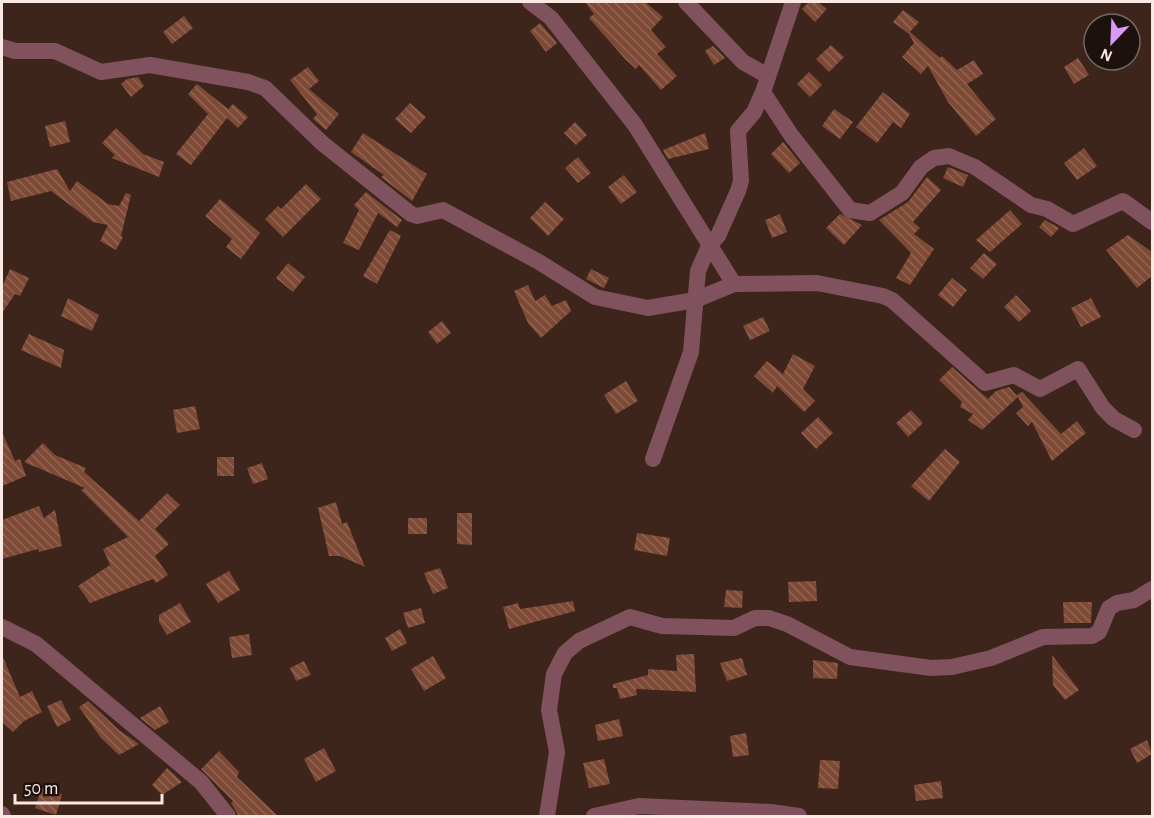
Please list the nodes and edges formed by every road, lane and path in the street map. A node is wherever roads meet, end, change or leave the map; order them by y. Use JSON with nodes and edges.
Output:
{"nodes":[{"id":1,"x":530,"y":2,"type":"edge"},
{"id":2,"x":686,"y":2,"type":"edge"},
{"id":3,"x":793,"y":2,"type":"edge"},
{"id":4,"x":2,"y":47,"type":"edge"},
{"id":5,"x":768,"y":76,"type":"junction"},
{"id":6,"x":763,"y":92,"type":"junction"},
{"id":7,"x":1152,"y":222,"type":"edge"},
{"id":8,"x":709,"y":246,"type":"junction"},
{"id":9,"x":734,"y":284,"type":"junction"},
{"id":10,"x":695,"y":300,"type":"junction"},
{"id":11,"x":1134,"y":430,"type":"dead end"},
{"id":12,"x":653,"y":459,"type":"dead end"},
{"id":13,"x":1152,"y":589,"type":"edge"},
{"id":14,"x":2,"y":627,"type":"edge"},
{"id":15,"x":228,"y":816,"type":"edge"},
{"id":16,"x":547,"y":816,"type":"edge"},
{"id":17,"x":594,"y":816,"type":"edge"},
{"id":18,"x":799,"y":816,"type":"edge"}],
"edges":[{"from":1,"to":8,"type":"street"},
{"from":2,"to":5,"type":"street"},
{"from":3,"to":5,"type":"street"},
{"from":4,"to":10,"type":"street"},
{"from":5,"to":6,"type":"street"},
{"from":6,"to":7,"type":"street"},
{"from":6,"to":8,"type":"street"},
{"from":8,"to":9,"type":"street"},
{"from":8,"to":10,"type":"street"},
{"from":9,"to":10,"type":"street"},
{"from":9,"to":11,"type":"street"},
{"from":10,"to":12,"type":"street"},
{"from":13,"to":16,"type":"street"},
{"from":14,"to":15,"type":"street"},
{"from":17,"to":18,"type":"street"}]}
